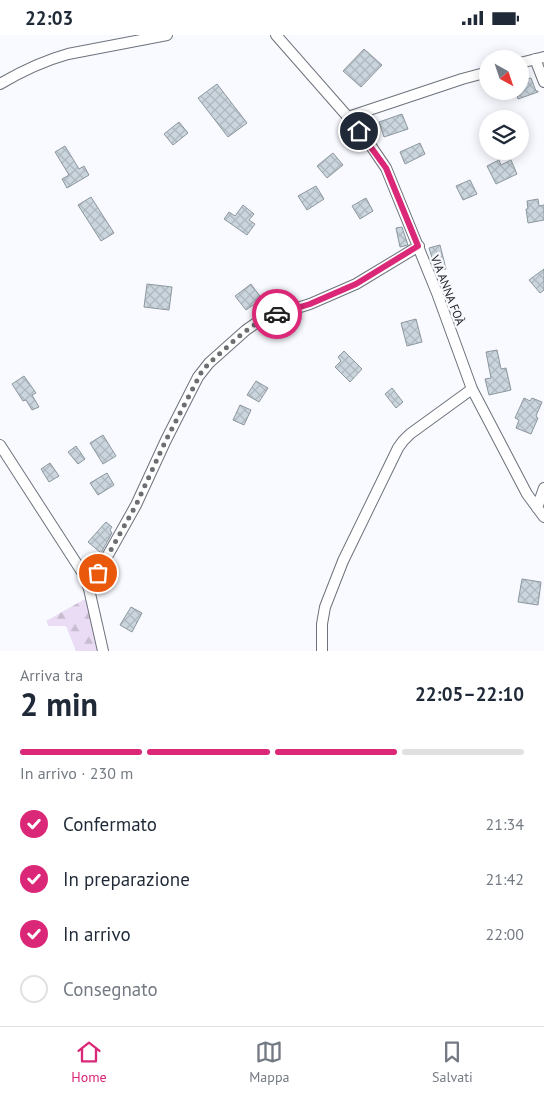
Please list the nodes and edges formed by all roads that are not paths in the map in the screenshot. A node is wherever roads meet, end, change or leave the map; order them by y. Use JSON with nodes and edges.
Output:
{"nodes":[{"id":1,"x":167,"y":35,"type":"edge"},
{"id":2,"x":276,"y":35,"type":"edge"},
{"id":3,"x":540,"y":58,"type":"edge"},
{"id":4,"x":479,"y":74,"type":"edge"},
{"id":5,"x":544,"y":82,"type":"edge"},
{"id":6,"x":0,"y":85,"type":"edge"},
{"id":7,"x":348,"y":117,"type":"junction"},
{"id":8,"x":418,"y":246,"type":"junction"},
{"id":9,"x":472,"y":389,"type":"junction"},
{"id":10,"x":0,"y":445,"type":"edge"},
{"id":11,"x":544,"y":488,"type":"edge"},
{"id":12,"x":537,"y":508,"type":"junction"},
{"id":13,"x":544,"y":517,"type":"edge"},
{"id":14,"x":86,"y":581,"type":"junction"},
{"id":15,"x":103,"y":651,"type":"edge"},
{"id":16,"x":322,"y":651,"type":"edge"}],
"edges":[{"from":1,"to":6,"type":"street"},
{"from":2,"to":7,"type":"street","name":"VIA ANNA FOÀ"},
{"from":3,"to":5,"type":"street"},
{"from":4,"to":7,"type":"street"},
{"from":7,"to":8,"type":"street","name":"VIA ANNA FOÀ"},
{"from":8,"to":9,"type":"street","name":"VIA ANNA FOÀ"},
{"from":8,"to":14,"type":"street"},
{"from":9,"to":12,"type":"street","name":"VIA ANNA FOÀ"},
{"from":9,"to":16,"type":"street"},
{"from":10,"to":14,"type":"street"},
{"from":11,"to":12,"type":"street"},
{"from":12,"to":13,"type":"street","name":"VIA ANNA FOÀ"},
{"from":14,"to":15,"type":"street"}]}
